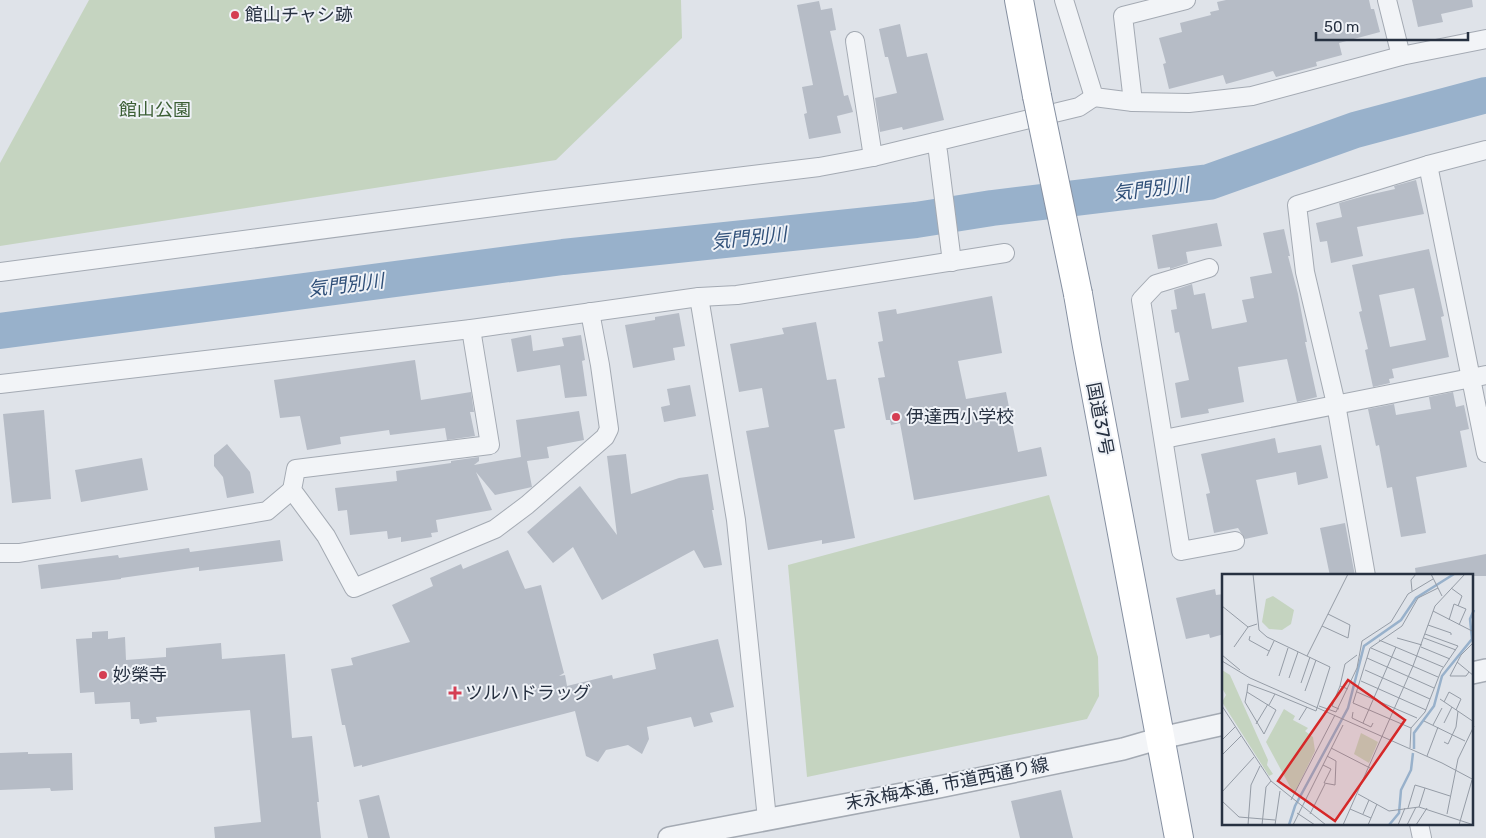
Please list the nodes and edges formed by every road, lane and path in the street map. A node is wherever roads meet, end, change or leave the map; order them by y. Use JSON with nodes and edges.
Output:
{"nodes":[{"id":1,"x":1019,"y":0,"type":"edge"},
{"id":2,"x":1064,"y":0,"type":"edge"},
{"id":3,"x":1186,"y":0,"type":"edge"},
{"id":4,"x":1386,"y":0,"type":"edge"},
{"id":5,"x":1486,"y":38,"type":"edge"},
{"id":6,"x":855,"y":41,"type":"dead end"},
{"id":7,"x":1402,"y":56,"type":"junction"},
{"id":8,"x":1094,"y":97,"type":"junction"},
{"id":9,"x":1134,"y":102,"type":"junction"},
{"id":10,"x":937,"y":147,"type":"junction"},
{"id":11,"x":1486,"y":150,"type":"edge"},
{"id":12,"x":873,"y":157,"type":"junction"},
{"id":13,"x":1428,"y":165,"type":"junction"},
{"id":14,"x":1005,"y":253,"type":"dead end"},
{"id":15,"x":952,"y":262,"type":"junction"},
{"id":16,"x":1210,"y":268,"type":"dead end"},
{"id":17,"x":0,"y":272,"type":"edge"},
{"id":18,"x":699,"y":297,"type":"junction"},
{"id":19,"x":590,"y":312,"type":"junction"},
{"id":20,"x":472,"y":329,"type":"junction"},
{"id":21,"x":1478,"y":377,"type":"edge"},
{"id":22,"x":0,"y":384,"type":"edge"},
{"id":23,"x":1336,"y":404,"type":"junction"},
{"id":24,"x":1164,"y":439,"type":"junction"},
{"id":25,"x":1486,"y":453,"type":"edge"},
{"id":26,"x":292,"y":490,"type":"junction"},
{"id":27,"x":1235,"y":541,"type":"dead end"},
{"id":28,"x":0,"y":553,"type":"edge"},
{"id":29,"x":1366,"y":574,"type":"edge"},
{"id":30,"x":1222,"y":724,"type":"edge"},
{"id":31,"x":1161,"y":738,"type":"junction"},
{"id":32,"x":767,"y":819,"type":"junction"},
{"id":33,"x":669,"y":838,"type":"edge"},
{"id":34,"x":1179,"y":838,"type":"edge"}],
"edges":[{"from":1,"to":31,"type":"highway","name":"国道37号","bridge":true},
{"from":2,"to":8,"type":"street"},
{"from":3,"to":9,"type":"street"},
{"from":4,"to":7,"type":"street"},
{"from":5,"to":7,"type":"street"},
{"from":6,"to":12,"type":"street"},
{"from":7,"to":9,"type":"street"},
{"from":8,"to":9,"type":"street"},
{"from":8,"to":10,"type":"street"},
{"from":10,"to":12,"type":"street"},
{"from":10,"to":15,"type":"street"},
{"from":11,"to":13,"type":"street"},
{"from":12,"to":17,"type":"street"},
{"from":13,"to":21,"type":"street"},
{"from":13,"to":23,"type":"street"},
{"from":14,"to":15,"type":"street"},
{"from":15,"to":18,"type":"street"},
{"from":16,"to":24,"type":"street"},
{"from":18,"to":19,"type":"street"},
{"from":18,"to":32,"type":"street"},
{"from":19,"to":20,"type":"street"},
{"from":19,"to":26,"type":"street"},
{"from":20,"to":22,"type":"street"},
{"from":20,"to":26,"type":"street"},
{"from":21,"to":23,"type":"street"},
{"from":21,"to":25,"type":"street"},
{"from":23,"to":24,"type":"street"},
{"from":23,"to":29,"type":"street"},
{"from":24,"to":27,"type":"street"},
{"from":26,"to":28,"type":"street"},
{"from":30,"to":31,"type":"street","name":"末永梅本通, 市道西通り線"},
{"from":31,"to":32,"type":"street","name":"末永梅本通, 市道西通り線"},
{"from":31,"to":34,"type":"highway","name":"国道37号"},
{"from":32,"to":33,"type":"street","name":"末永梅本通, 市道西通り線"}]}
